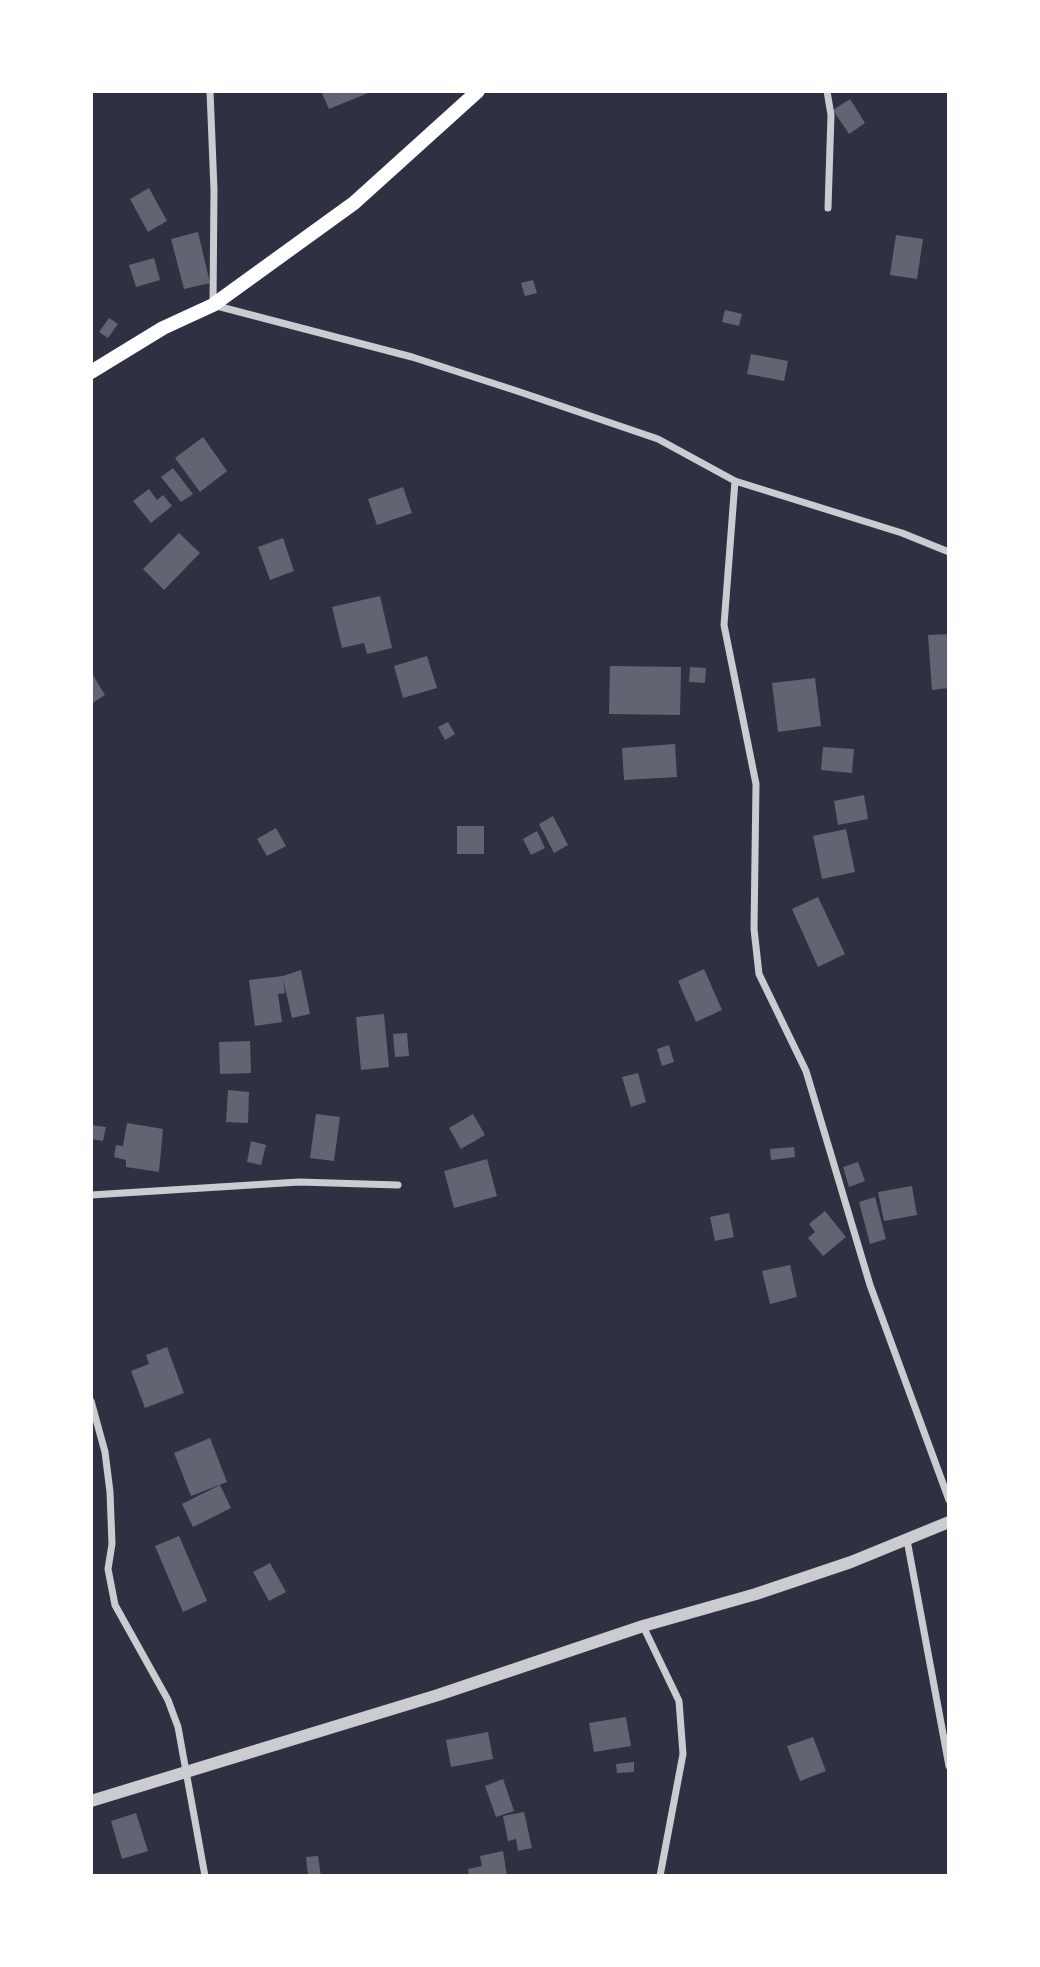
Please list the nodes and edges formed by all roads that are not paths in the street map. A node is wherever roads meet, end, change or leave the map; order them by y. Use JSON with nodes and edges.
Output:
{"nodes":[{"id":1,"x":210,"y":91,"type":"edge"},
{"id":2,"x":478,"y":91,"type":"edge"},
{"id":3,"x":827,"y":91,"type":"edge"},
{"id":4,"x":828,"y":208,"type":"dead end"},
{"id":5,"x":213,"y":305,"type":"junction"},
{"id":6,"x":91,"y":372,"type":"edge"},
{"id":7,"x":735,"y":481,"type":"junction"},
{"id":8,"x":949,"y":552,"type":"edge"},
{"id":9,"x":398,"y":1185,"type":"dead end"},
{"id":10,"x":91,"y":1195,"type":"edge"},
{"id":11,"x":91,"y":1401,"type":"edge"},
{"id":12,"x":949,"y":1500,"type":"edge"},
{"id":13,"x":949,"y":1522,"type":"edge"},
{"id":14,"x":907,"y":1540,"type":"junction"},
{"id":15,"x":643,"y":1626,"type":"junction"},
{"id":16,"x":949,"y":1766,"type":"edge"},
{"id":17,"x":188,"y":1770,"type":"junction"},
{"id":18,"x":91,"y":1801,"type":"edge"},
{"id":19,"x":205,"y":1876,"type":"edge"},
{"id":20,"x":660,"y":1876,"type":"edge"}],
"edges":[{"from":1,"to":5,"type":"street"},
{"from":2,"to":5,"type":"main road"},
{"from":3,"to":4,"type":"street"},
{"from":5,"to":6,"type":"main road"},
{"from":5,"to":7,"type":"street"},
{"from":7,"to":8,"type":"street"},
{"from":7,"to":12,"type":"street"},
{"from":9,"to":10,"type":"street"},
{"from":11,"to":17,"type":"street"},
{"from":13,"to":14,"type":"street"},
{"from":14,"to":15,"type":"street"},
{"from":14,"to":16,"type":"street"},
{"from":15,"to":17,"type":"street"},
{"from":15,"to":20,"type":"street"},
{"from":17,"to":18,"type":"street"},
{"from":17,"to":19,"type":"street"}]}
